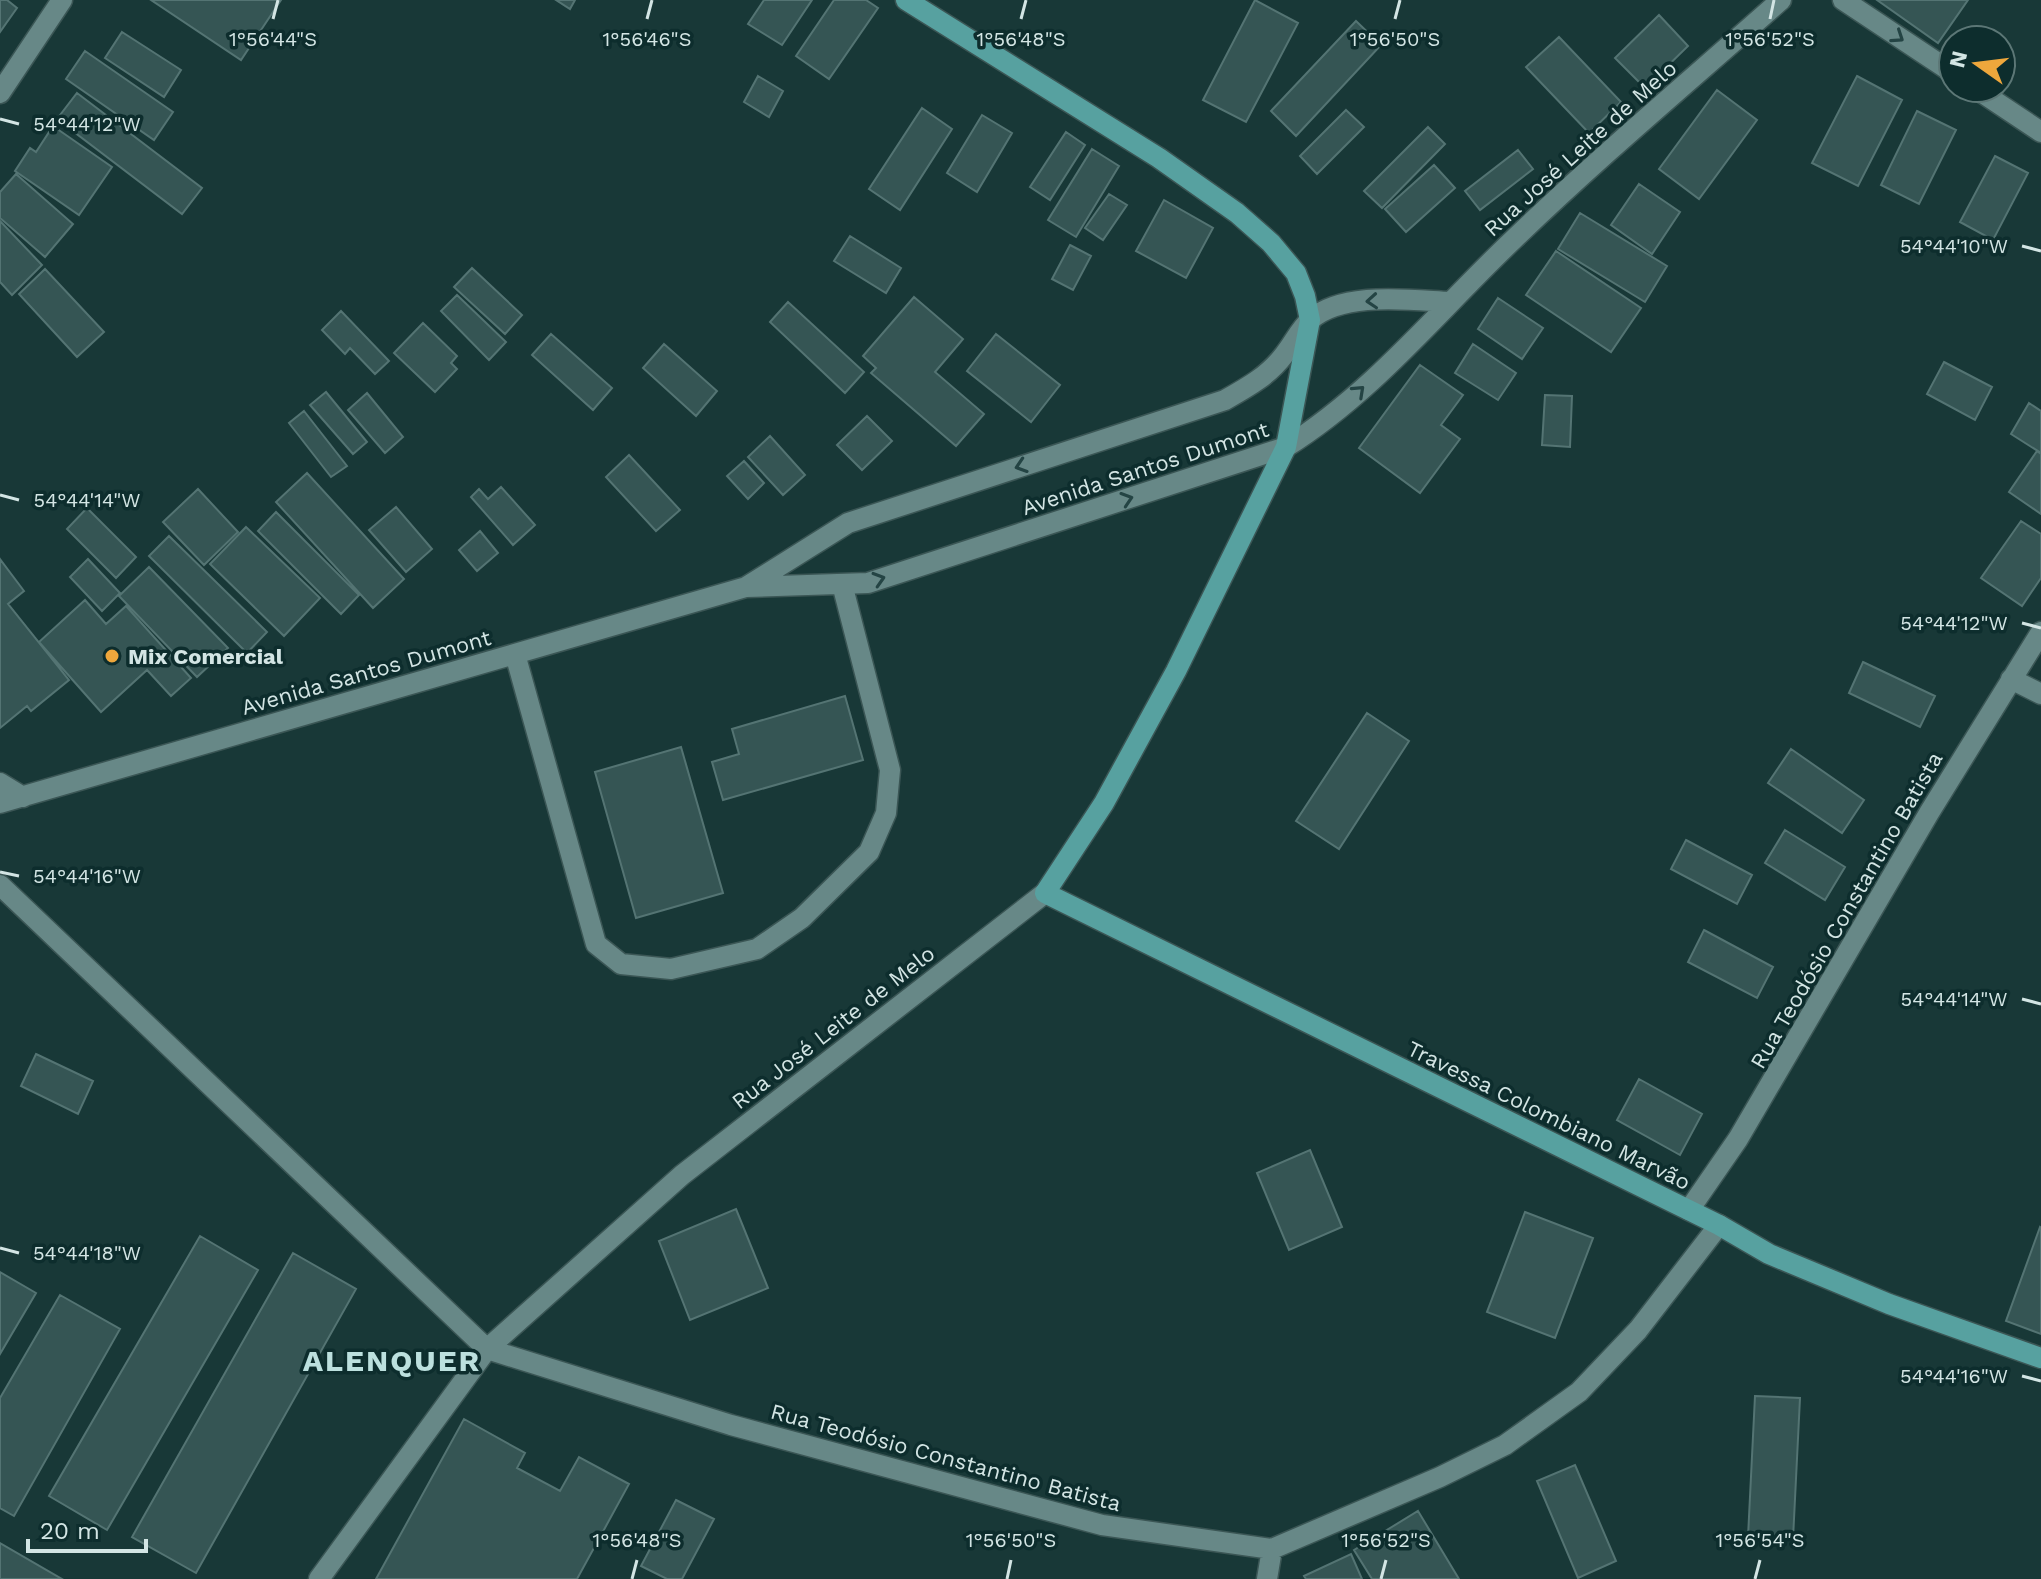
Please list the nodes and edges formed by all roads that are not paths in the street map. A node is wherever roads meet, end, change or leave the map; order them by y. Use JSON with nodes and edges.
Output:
{"nodes":[{"id":1,"x":62,"y":0,"type":"edge"},
{"id":2,"x":906,"y":0,"type":"edge"},
{"id":3,"x":1781,"y":0,"type":"edge"},
{"id":4,"x":1843,"y":0,"type":"edge"},
{"id":5,"x":1937,"y":62,"type":"edge"},
{"id":6,"x":0,"y":93,"type":"edge"},
{"id":7,"x":1999,"y":104,"type":"edge"},
{"id":8,"x":2041,"y":132,"type":"edge"},
{"id":9,"x":1450,"y":302,"type":"junction"},
{"id":10,"x":1310,"y":320,"type":"junction"},
{"id":11,"x":1286,"y":447,"type":"junction"},
{"id":12,"x":842,"y":584,"type":"junction"},
{"id":13,"x":746,"y":587,"type":"junction"},
{"id":14,"x":2041,"y":632,"type":"edge"},
{"id":15,"x":515,"y":654,"type":"junction"},
{"id":16,"x":2011,"y":679,"type":"junction"},
{"id":17,"x":2041,"y":694,"type":"edge"},
{"id":18,"x":0,"y":783,"type":"edge"},
{"id":19,"x":23,"y":797,"type":"junction"},
{"id":20,"x":0,"y":803,"type":"edge"},
{"id":21,"x":0,"y":885,"type":"edge"},
{"id":22,"x":1045,"y":893,"type":"junction"},
{"id":23,"x":1689,"y":1210,"type":"junction"},
{"id":24,"x":1719,"y":1225,"type":"junction"},
{"id":25,"x":487,"y":1349,"type":"junction"},
{"id":26,"x":2041,"y":1358,"type":"edge"},
{"id":27,"x":1272,"y":1549,"type":"junction"},
{"id":28,"x":319,"y":1579,"type":"edge"},
{"id":29,"x":1267,"y":1579,"type":"edge"}],
"edges":[{"from":1,"to":6,"type":"street"},
{"from":2,"to":10,"type":"main road"},
{"from":3,"to":9,"type":"street","name":"Rua José Leite de Melo"},
{"from":4,"to":5,"type":"street","one_way":true},
{"from":7,"to":8,"type":"street"},
{"from":9,"to":10,"type":"street","one_way":true},
{"from":11,"to":9,"type":"street","name":"Avenida Santos Dumont","one_way":true},
{"from":10,"to":11,"type":"main road"},
{"from":10,"to":13,"type":"street","name":"Avenida Santos Dumont","one_way":true},
{"from":12,"to":11,"type":"street","name":"Avenida Santos Dumont","one_way":true},
{"from":11,"to":22,"type":"main road","name":"Rua José Leite de Melo"},
{"from":12,"to":13,"type":"street","name":"Avenida Santos Dumont"},
{"from":12,"to":15,"type":"street"},
{"from":13,"to":15,"type":"street","name":"Avenida Santos Dumont"},
{"from":14,"to":16,"type":"street","name":"Rua Teodósio Constantino Batista"},
{"from":15,"to":19,"type":"street","name":"Avenida Santos Dumont"},
{"from":16,"to":17,"type":"street"},
{"from":16,"to":23,"type":"street","name":"Rua Teodósio Constantino Batista"},
{"from":18,"to":19,"type":"street"},
{"from":19,"to":20,"type":"street","name":"Avenida Santos Dumont"},
{"from":21,"to":25,"type":"street"},
{"from":22,"to":23,"type":"main road","name":"Travessa Colombiano Marvão"},
{"from":22,"to":25,"type":"street","name":"Rua José Leite de Melo"},
{"from":23,"to":24,"type":"main road","name":"Travessa Colombiano Marvão"},
{"from":24,"to":26,"type":"main road","name":"Travessa Colombiano Marvão"},
{"from":24,"to":27,"type":"street"},
{"from":25,"to":27,"type":"street","name":"Rua Teodósio Constantino Batista"},
{"from":25,"to":28,"type":"street","name":"Rua José Leite de Melo"},
{"from":27,"to":29,"type":"street"}]}
